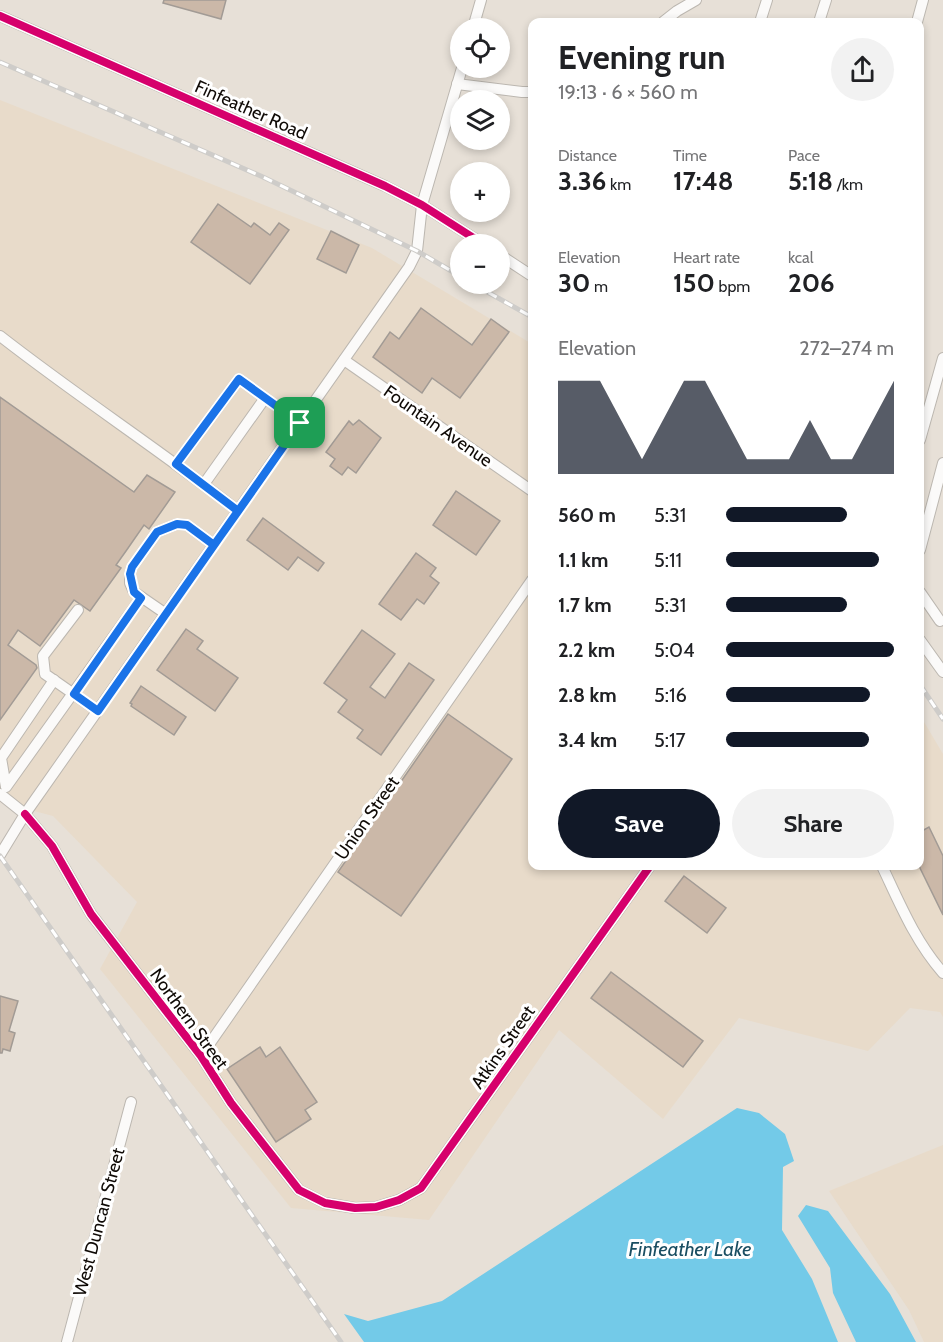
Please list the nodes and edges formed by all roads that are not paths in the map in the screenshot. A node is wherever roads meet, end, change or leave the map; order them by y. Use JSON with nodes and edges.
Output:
{"nodes":[{"id":1,"x":481,"y":0,"type":"edge"},
{"id":2,"x":696,"y":0,"type":"edge"},
{"id":3,"x":767,"y":0,"type":"edge"},
{"id":4,"x":826,"y":0,"type":"edge"},
{"id":5,"x":923,"y":0,"type":"edge"},
{"id":6,"x":0,"y":16,"type":"edge"},
{"id":7,"x":476,"y":18,"type":"edge"},
{"id":8,"x":668,"y":18,"type":"edge"},
{"id":9,"x":761,"y":18,"type":"edge"},
{"id":10,"x":820,"y":18,"type":"edge"},
{"id":11,"x":918,"y":18,"type":"edge"},
{"id":12,"x":459,"y":78,"type":"edge"},
{"id":13,"x":457,"y":84,"type":"junction"},
{"id":14,"x":528,"y":92,"type":"edge"},
{"id":15,"x":422,"y":205,"type":"junction"},
{"id":16,"x":467,"y":234,"type":"edge"},
{"id":17,"x":510,"y":260,"type":"edge"},
{"id":18,"x":528,"y":270,"type":"edge"},
{"id":19,"x":0,"y":336,"type":"edge"},
{"id":20,"x":943,"y":358,"type":"edge"},
{"id":21,"x":344,"y":360,"type":"junction"},
{"id":22,"x":265,"y":398,"type":"junction"},
{"id":23,"x":300,"y":423,"type":"junction"},
{"id":24,"x":924,"y":426,"type":"edge"},
{"id":25,"x":943,"y":463,"type":"edge"},
{"id":26,"x":176,"y":464,"type":"junction"},
{"id":27,"x":204,"y":484,"type":"junction"},
{"id":28,"x":528,"y":488,"type":"edge"},
{"id":29,"x":939,"y":492,"type":"edge"},
{"id":30,"x":238,"y":511,"type":"junction"},
{"id":31,"x":924,"y":538,"type":"edge"},
{"id":32,"x":214,"y":545,"type":"junction"},
{"id":33,"x":528,"y":586,"type":"edge"},
{"id":34,"x":141,"y":598,"type":"junction"},
{"id":35,"x":924,"y":598,"type":"edge"},
{"id":36,"x":78,"y":610,"type":"dead end"},
{"id":37,"x":943,"y":610,"type":"edge"},
{"id":38,"x":166,"y":614,"type":"junction"},
{"id":39,"x":924,"y":646,"type":"edge"},
{"id":40,"x":943,"y":672,"type":"edge"},
{"id":41,"x":54,"y":680,"type":"junction"},
{"id":42,"x":74,"y":694,"type":"junction"},
{"id":43,"x":98,"y":711,"type":"junction"},
{"id":44,"x":2,"y":792,"type":"edge"},
{"id":45,"x":25,"y":814,"type":"junction"},
{"id":46,"x":0,"y":855,"type":"edge"},
{"id":47,"x":647,"y":870,"type":"edge"},
{"id":48,"x":884,"y":870,"type":"edge"},
{"id":49,"x":943,"y":973,"type":"edge"},
{"id":50,"x":201,"y":1056,"type":"junction"},
{"id":51,"x":131,"y":1102,"type":"dead end"},
{"id":52,"x":355,"y":1208,"type":"joint"},
{"id":53,"x":67,"y":1342,"type":"edge"}],
"edges":[{"from":1,"to":7,"type":"street"},
{"from":2,"to":8,"type":"street"},
{"from":3,"to":9,"type":"street"},
{"from":4,"to":10,"type":"street"},
{"from":5,"to":11,"type":"street"},
{"from":6,"to":15,"type":"street","name":"Finfeather Road"},
{"from":12,"to":13,"type":"street"},
{"from":13,"to":14,"type":"street"},
{"from":13,"to":15,"type":"street"},
{"from":15,"to":16,"type":"street","name":"Finfeather Road"},
{"from":15,"to":21,"type":"street"},
{"from":17,"to":18,"type":"street"},
{"from":19,"to":26,"type":"street"},
{"from":20,"to":24,"type":"street"},
{"from":21,"to":23,"type":"street"},
{"from":21,"to":28,"type":"street","name":"Fountain Avenue"},
{"from":22,"to":23,"type":"street"},
{"from":22,"to":26,"type":"street"},
{"from":22,"to":27,"type":"street"},
{"from":23,"to":30,"type":"street"},
{"from":25,"to":29,"type":"street"},
{"from":26,"to":27,"type":"street"},
{"from":27,"to":30,"type":"street"},
{"from":29,"to":31,"type":"street"},
{"from":30,"to":32,"type":"street"},
{"from":32,"to":34,"type":"street"},
{"from":32,"to":38,"type":"street"},
{"from":33,"to":50,"type":"street","name":"Union Street"},
{"from":34,"to":38,"type":"street"},
{"from":34,"to":42,"type":"street"},
{"from":35,"to":37,"type":"street"},
{"from":36,"to":41,"type":"street"},
{"from":38,"to":43,"type":"street"},
{"from":39,"to":40,"type":"street"},
{"from":41,"to":42,"type":"street"},
{"from":41,"to":44,"type":"street"},
{"from":42,"to":43,"type":"street"},
{"from":42,"to":44,"type":"street"},
{"from":43,"to":45,"type":"street"},
{"from":44,"to":45,"type":"street","name":"Northern Street"},
{"from":45,"to":46,"type":"street"},
{"from":45,"to":50,"type":"street","name":"Northern Street"},
{"from":47,"to":52,"type":"street","name":"Atkins Street"},
{"from":48,"to":49,"type":"street"},
{"from":50,"to":52,"type":"street","name":"Northern Street"},
{"from":51,"to":53,"type":"street","name":"West Duncan Street"}]}
